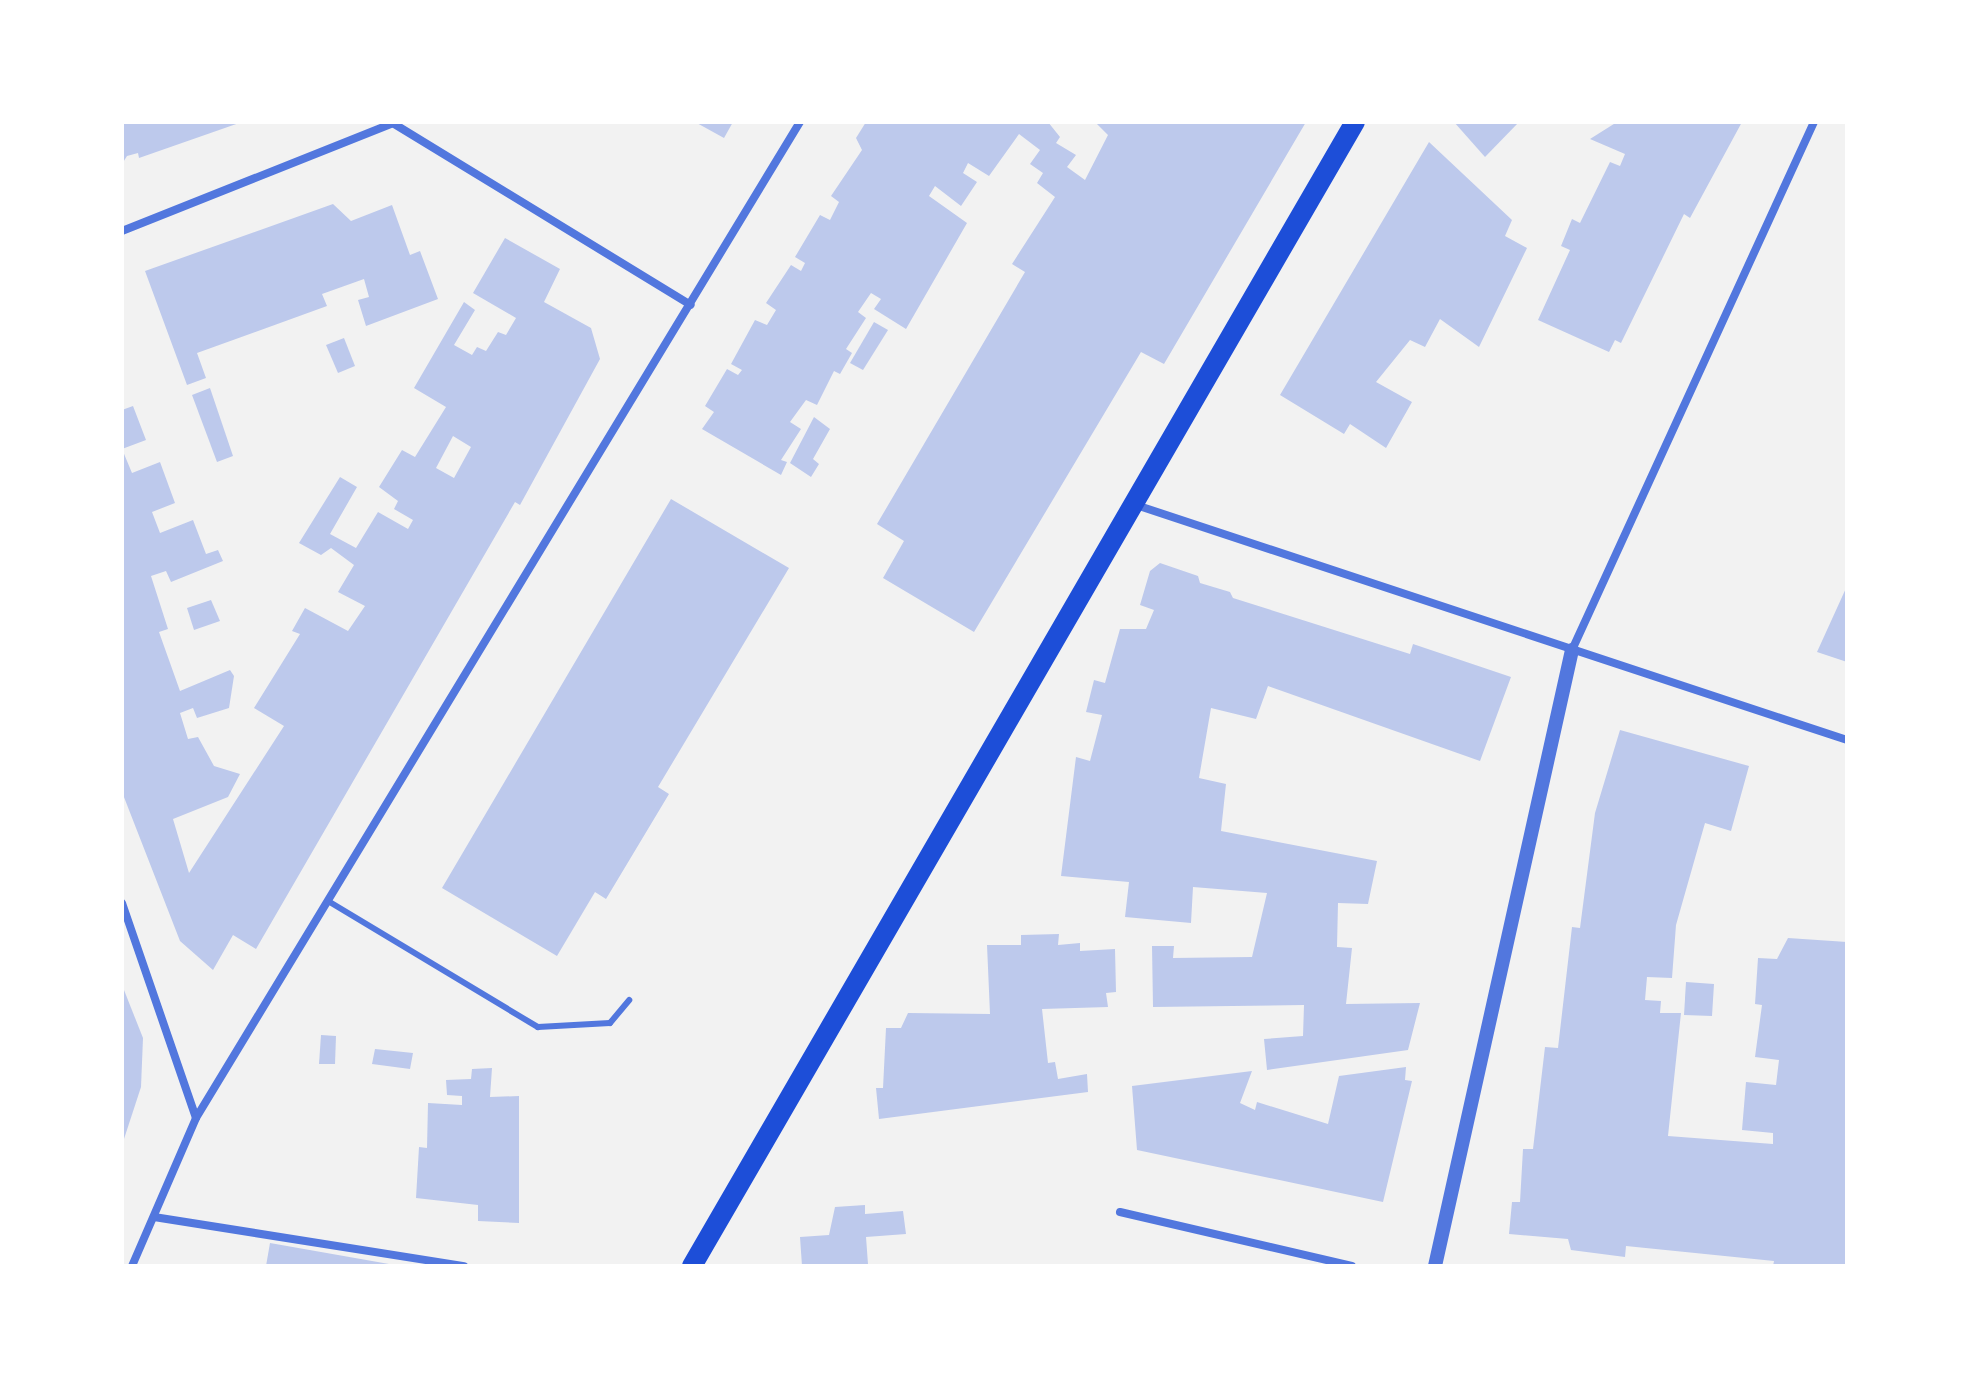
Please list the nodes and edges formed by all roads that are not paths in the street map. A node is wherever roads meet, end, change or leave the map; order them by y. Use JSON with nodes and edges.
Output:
{"nodes":[{"id":1,"x":800,"y":122,"type":"edge"},
{"id":2,"x":1355,"y":122,"type":"edge"},
{"id":3,"x":1814,"y":122,"type":"edge"},
{"id":4,"x":392,"y":123,"type":"edge"},
{"id":5,"x":122,"y":231,"type":"edge"},
{"id":6,"x":691,"y":305,"type":"junction"},
{"id":7,"x":1131,"y":503,"type":"junction"},
{"id":8,"x":1572,"y":650,"type":"junction"},
{"id":9,"x":1847,"y":740,"type":"edge"},
{"id":10,"x":328,"y":901,"type":"junction"},
{"id":11,"x":122,"y":903,"type":"edge"},
{"id":12,"x":629,"y":1000,"type":"dead end"},
{"id":13,"x":196,"y":1118,"type":"junction"},
{"id":14,"x":1120,"y":1212,"type":"dead end"},
{"id":15,"x":154,"y":1217,"type":"junction"},
{"id":16,"x":132,"y":1266,"type":"edge"},
{"id":17,"x":464,"y":1266,"type":"edge"},
{"id":18,"x":692,"y":1266,"type":"edge"},
{"id":19,"x":1352,"y":1266,"type":"edge"},
{"id":20,"x":1435,"y":1266,"type":"edge"}],
"edges":[{"from":1,"to":6,"type":"street"},
{"from":2,"to":7,"type":"main road"},
{"from":3,"to":8,"type":"street"},
{"from":4,"to":5,"type":"street"},
{"from":4,"to":6,"type":"street"},
{"from":6,"to":10,"type":"street"},
{"from":7,"to":8,"type":"street"},
{"from":7,"to":18,"type":"main road"},
{"from":8,"to":9,"type":"street"},
{"from":8,"to":20,"type":"street"},
{"from":10,"to":12,"type":"lane"},
{"from":10,"to":13,"type":"street"},
{"from":11,"to":13,"type":"street"},
{"from":13,"to":15,"type":"street"},
{"from":14,"to":19,"type":"street"},
{"from":15,"to":16,"type":"street"},
{"from":15,"to":17,"type":"street"}]}
